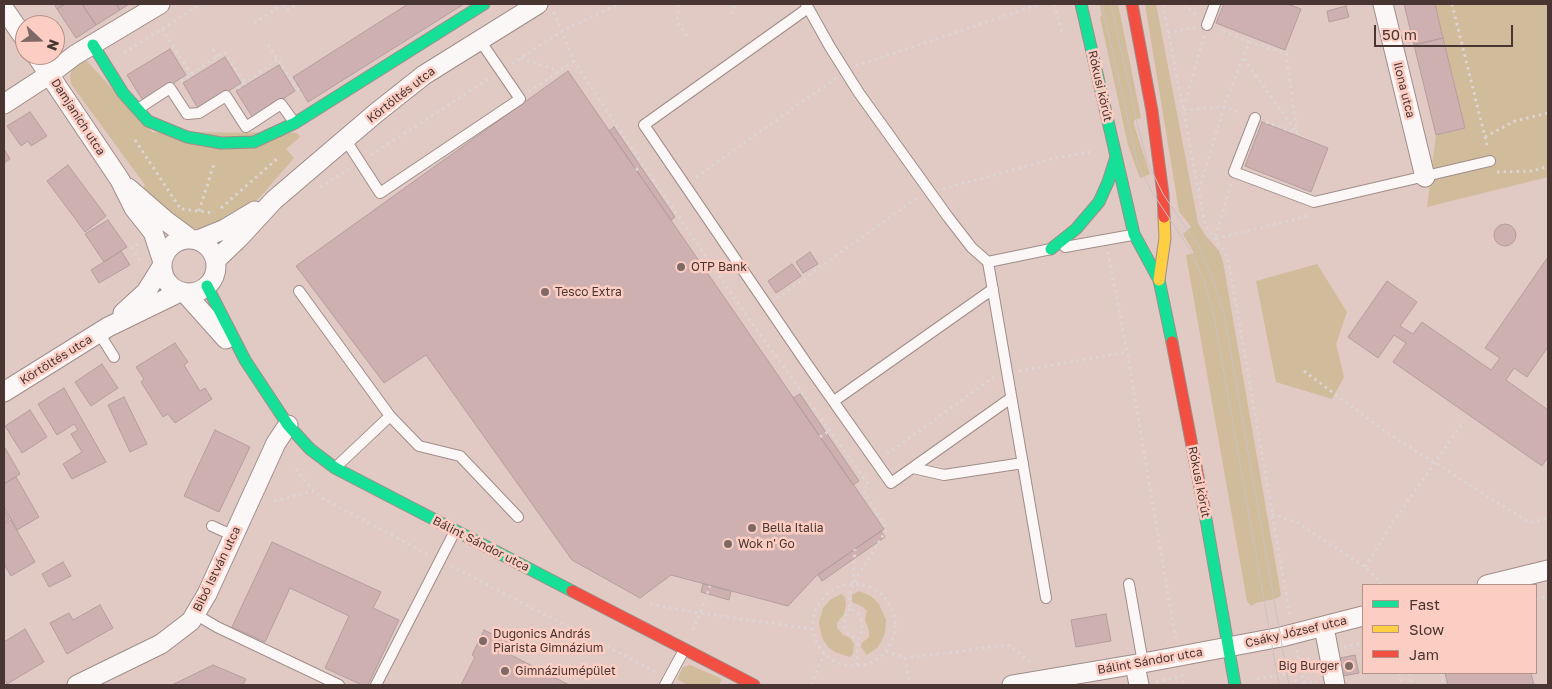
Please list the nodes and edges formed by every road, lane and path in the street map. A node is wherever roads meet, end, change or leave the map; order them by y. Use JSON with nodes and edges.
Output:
{"nodes":[{"id":1,"x":160,"y":4,"type":"edge"},
{"id":2,"x":201,"y":4,"type":"edge"},
{"id":3,"x":283,"y":4,"type":"edge"},
{"id":4,"x":297,"y":4,"type":"edge"},
{"id":5,"x":484,"y":4,"type":"edge"},
{"id":6,"x":538,"y":4,"type":"edge"},
{"id":7,"x":551,"y":4,"type":"edge"},
{"id":8,"x":618,"y":4,"type":"edge"},
{"id":9,"x":680,"y":4,"type":"edge"},
{"id":10,"x":735,"y":4,"type":"edge"},
{"id":11,"x":1054,"y":4,"type":"edge"},
{"id":12,"x":1081,"y":4,"type":"edge"},
{"id":13,"x":1132,"y":4,"type":"edge"},
{"id":14,"x":1163,"y":4,"type":"edge"},
{"id":15,"x":1184,"y":4,"type":"edge"},
{"id":16,"x":1215,"y":4,"type":"edge"},
{"id":17,"x":1383,"y":4,"type":"edge"},
{"id":18,"x":1452,"y":4,"type":"edge"},
{"id":19,"x":807,"y":6,"type":"edge"},
{"id":20,"x":4,"y":9,"type":"edge"},
{"id":21,"x":732,"y":14,"type":"dead end"},
{"id":22,"x":254,"y":23,"type":"dead end"},
{"id":23,"x":15,"y":25,"type":"edge"},
{"id":24,"x":1207,"y":25,"type":"junction"},
{"id":25,"x":162,"y":29,"type":"junction"},
{"id":26,"x":562,"y":31,"type":"junction"},
{"id":27,"x":1168,"y":32,"type":"junction"},
{"id":28,"x":1063,"y":35,"type":"dead end"},
{"id":29,"x":687,"y":36,"type":"dead end"},
{"id":30,"x":479,"y":39,"type":"junction"},
{"id":31,"x":1250,"y":42,"type":"junction"},
{"id":32,"x":93,"y":45,"type":"junction"},
{"id":33,"x":268,"y":45,"type":"dead end"},
{"id":34,"x":213,"y":50,"type":"dead end"},
{"id":35,"x":217,"y":56,"type":"junction"},
{"id":36,"x":521,"y":58,"type":"junction"},
{"id":37,"x":1243,"y":58,"type":"junction"},
{"id":38,"x":278,"y":59,"type":"junction"},
{"id":39,"x":574,"y":61,"type":"junction"},
{"id":40,"x":105,"y":64,"type":"junction"},
{"id":41,"x":43,"y":65,"type":"edge"},
{"id":42,"x":559,"y":70,"type":"junction"},
{"id":43,"x":501,"y":71,"type":"junction"},
{"id":44,"x":50,"y":74,"type":"junction"},
{"id":45,"x":190,"y":74,"type":"junction"},
{"id":46,"x":245,"y":83,"type":"junction"},
{"id":47,"x":170,"y":88,"type":"junction"},
{"id":48,"x":226,"y":96,"type":"junction"},
{"id":49,"x":520,"y":99,"type":"junction"},
{"id":50,"x":4,"y":104,"type":"edge"},
{"id":51,"x":1224,"y":107,"type":"junction"},
{"id":52,"x":137,"y":110,"type":"junction"},
{"id":53,"x":1183,"y":110,"type":"junction"},
{"id":54,"x":313,"y":112,"type":"junction"},
{"id":55,"x":1548,"y":113,"type":"edge"},
{"id":56,"x":187,"y":114,"type":"junction"},
{"id":57,"x":1255,"y":118,"type":"junction"},
{"id":58,"x":295,"y":123,"type":"junction"},
{"id":59,"x":246,"y":127,"type":"junction"},
{"id":60,"x":1297,"y":133,"type":"junction"},
{"id":61,"x":179,"y":134,"type":"junction"},
{"id":62,"x":1485,"y":137,"type":"junction"},
{"id":63,"x":345,"y":139,"type":"junction"},
{"id":64,"x":221,"y":142,"type":"junction"},
{"id":65,"x":241,"y":142,"type":"junction"},
{"id":66,"x":1088,"y":143,"type":"dead end"},
{"id":67,"x":1090,"y":152,"type":"junction"},
{"id":68,"x":281,"y":155,"type":"dead end"},
{"id":69,"x":1116,"y":156,"type":"junction"},
{"id":70,"x":1092,"y":160,"type":"dead end"},
{"id":71,"x":1490,"y":161,"type":"junction"},
{"id":72,"x":360,"y":162,"type":"junction"},
{"id":73,"x":643,"y":165,"type":"junction"},
{"id":74,"x":1548,"y":166,"type":"edge"},
{"id":75,"x":636,"y":170,"type":"dead end"},
{"id":76,"x":1234,"y":172,"type":"junction"},
{"id":77,"x":1425,"y":177,"type":"junction"},
{"id":78,"x":120,"y":180,"type":"junction"},
{"id":79,"x":313,"y":191,"type":"dead end"},
{"id":80,"x":930,"y":192,"type":"junction"},
{"id":81,"x":1199,"y":192,"type":"junction"},
{"id":82,"x":274,"y":200,"type":"junction"},
{"id":83,"x":1164,"y":202,"type":"junction"},
{"id":84,"x":1314,"y":202,"type":"junction"},
{"id":85,"x":199,"y":211,"type":"junction"},
{"id":86,"x":176,"y":213,"type":"dead end"},
{"id":87,"x":1134,"y":234,"type":"junction"},
{"id":88,"x":193,"y":239,"type":"junction"},
{"id":89,"x":1215,"y":239,"type":"junction"},
{"id":90,"x":1106,"y":241,"type":"junction"},
{"id":91,"x":1051,"y":249,"type":"junction"},
{"id":92,"x":216,"y":260,"type":"junction"},
{"id":93,"x":988,"y":262,"type":"junction"},
{"id":94,"x":162,"y":264,"type":"junction"},
{"id":95,"x":1160,"y":280,"type":"junction"},
{"id":96,"x":207,"y":286,"type":"junction"},
{"id":97,"x":993,"y":289,"type":"junction"},
{"id":98,"x":299,"y":291,"type":"dead end"},
{"id":99,"x":183,"y":292,"type":"junction"},
{"id":100,"x":767,"y":305,"type":"junction"},
{"id":101,"x":749,"y":319,"type":"junction"},
{"id":102,"x":103,"y":330,"type":"junction"},
{"id":103,"x":114,"y":356,"type":"dead end"},
{"id":104,"x":245,"y":360,"type":"junction"},
{"id":105,"x":1304,"y":371,"type":"dead end"},
{"id":106,"x":4,"y":392,"type":"edge"},
{"id":107,"x":1011,"y":398,"type":"junction"},
{"id":108,"x":834,"y":401,"type":"junction"},
{"id":109,"x":390,"y":416,"type":"junction"},
{"id":110,"x":1464,"y":421,"type":"dead end"},
{"id":111,"x":288,"y":425,"type":"junction"},
{"id":112,"x":829,"y":430,"type":"junction"},
{"id":113,"x":820,"y":437,"type":"dead end"},
{"id":114,"x":1023,"y":463,"type":"junction"},
{"id":115,"x":1435,"y":463,"type":"junction"},
{"id":116,"x":335,"y":468,"type":"junction"},
{"id":117,"x":913,"y":468,"type":"junction"},
{"id":118,"x":314,"y":491,"type":"dead end"},
{"id":119,"x":274,"y":501,"type":"dead end"},
{"id":120,"x":1272,"y":514,"type":"junction"},
{"id":121,"x":518,"y":517,"type":"dead end"},
{"id":122,"x":1548,"y":518,"type":"edge"},
{"id":123,"x":212,"y":526,"type":"dead end"},
{"id":124,"x":456,"y":531,"type":"junction"},
{"id":125,"x":234,"y":536,"type":"junction"},
{"id":126,"x":855,"y":549,"type":"dead end"},
{"id":127,"x":1365,"y":567,"type":"junction"},
{"id":128,"x":1548,"y":573,"type":"edge"},
{"id":129,"x":853,"y":584,"type":"junction"},
{"id":130,"x":1130,"y":584,"type":"dead end"},
{"id":131,"x":1381,"y":584,"type":"edge"},
{"id":132,"x":1492,"y":584,"type":"edge"},
{"id":133,"x":710,"y":586,"type":"dead end"},
{"id":134,"x":1046,"y":598,"type":"dead end"},
{"id":135,"x":643,"y":603,"type":"dead end"},
{"id":136,"x":850,"y":608,"type":"junction"},
{"id":137,"x":700,"y":613,"type":"junction"},
{"id":138,"x":195,"y":614,"type":"junction"},
{"id":139,"x":1362,"y":616,"type":"edge"},
{"id":140,"x":1324,"y":627,"type":"junction"},
{"id":141,"x":812,"y":629,"type":"junction"},
{"id":142,"x":1293,"y":634,"type":"junction"},
{"id":143,"x":858,"y":640,"type":"junction"},
{"id":144,"x":1229,"y":647,"type":"junction"},
{"id":145,"x":684,"y":649,"type":"junction"},
{"id":146,"x":886,"y":652,"type":"junction"},
{"id":147,"x":824,"y":654,"type":"junction"},
{"id":148,"x":1178,"y":656,"type":"junction"},
{"id":149,"x":905,"y":658,"type":"junction"},
{"id":150,"x":1033,"y":664,"type":"dead end"},
{"id":151,"x":1139,"y":664,"type":"junction"},
{"id":152,"x":857,"y":666,"type":"junction"},
{"id":153,"x":1294,"y":673,"type":"dead end"},
{"id":154,"x":1182,"y":676,"type":"dead end"},
{"id":155,"x":86,"y":683,"type":"edge"},
{"id":156,"x":1296,"y":684,"type":"dead end"},
{"id":157,"x":339,"y":685,"type":"edge"},
{"id":158,"x":376,"y":685,"type":"edge"},
{"id":159,"x":665,"y":685,"type":"edge"},
{"id":160,"x":754,"y":685,"type":"edge"},
{"id":161,"x":811,"y":685,"type":"edge"},
{"id":162,"x":910,"y":685,"type":"edge"},
{"id":163,"x":1012,"y":685,"type":"edge"},
{"id":164,"x":1139,"y":685,"type":"edge"},
{"id":165,"x":1235,"y":685,"type":"edge"},
{"id":166,"x":1304,"y":685,"type":"edge"},
{"id":167,"x":1335,"y":685,"type":"edge"}],
"edges":[{"from":1,"to":32,"type":"street"},
{"from":2,"to":25,"type":"path"},
{"from":3,"to":4,"type":"path"},
{"from":3,"to":22,"type":"path"},
{"from":5,"to":54,"type":"street"},
{"from":6,"to":30,"type":"street","name":"Körtöltés utca"},
{"from":7,"to":26,"type":"path"},
{"from":8,"to":26,"type":"path"},
{"from":9,"to":29,"type":"path"},
{"from":10,"to":21,"type":"path"},
{"from":11,"to":28,"type":"path"},
{"from":12,"to":69,"type":"street","name":"Rókusi körút"},
{"from":13,"to":83,"type":"street","name":"Rókusi körút"},
{"from":14,"to":27,"type":"path"},
{"from":15,"to":24,"type":"path"},
{"from":16,"to":24,"type":"lane"},
{"from":17,"to":77,"type":"street","name":"Ilona utca"},
{"from":18,"to":62,"type":"path"},
{"from":19,"to":80,"type":"lane"},
{"from":19,"to":100,"type":"lane"},
{"from":20,"to":23,"type":"street"},
{"from":24,"to":27,"type":"path"},
{"from":24,"to":31,"type":"path"},
{"from":24,"to":53,"type":"path"},
{"from":25,"to":40,"type":"path"},
{"from":25,"to":45,"type":"path"},
{"from":26,"to":36,"type":"path"},
{"from":26,"to":39,"type":"path"},
{"from":27,"to":53,"type":"path"},
{"from":30,"to":43,"type":"lane"},
{"from":30,"to":63,"type":"street","name":"Körtöltés utca"},
{"from":31,"to":37,"type":"path"},
{"from":31,"to":60,"type":"path"},
{"from":32,"to":40,"type":"street"},
{"from":32,"to":44,"type":"street"},
{"from":33,"to":38,"type":"path"},
{"from":34,"to":35,"type":"path"},
{"from":35,"to":45,"type":"path"},
{"from":35,"to":46,"type":"path"},
{"from":36,"to":42,"type":"path"},
{"from":36,"to":43,"type":"path"},
{"from":37,"to":51,"type":"path"},
{"from":37,"to":60,"type":"path"},
{"from":38,"to":46,"type":"path"},
{"from":38,"to":54,"type":"path"},
{"from":39,"to":42,"type":"path"},
{"from":39,"to":73,"type":"path"},
{"from":40,"to":52,"type":"street"},
{"from":41,"to":44,"type":"street","name":"Damjanich utca"},
{"from":42,"to":49,"type":"path"},
{"from":43,"to":49,"type":"lane"},
{"from":43,"to":72,"type":"path"},
{"from":44,"to":50,"type":"street"},
{"from":44,"to":78,"type":"street","name":"Damjanich utca"},
{"from":45,"to":47,"type":"path"},
{"from":46,"to":48,"type":"path"},
{"from":47,"to":52,"type":"lane"},
{"from":47,"to":56,"type":"lane"},
{"from":48,"to":56,"type":"lane"},
{"from":48,"to":59,"type":"lane"},
{"from":49,"to":72,"type":"lane"},
{"from":51,"to":53,"type":"path"},
{"from":51,"to":57,"type":"path"},
{"from":51,"to":81,"type":"path"},
{"from":52,"to":61,"type":"street"},
{"from":53,"to":81,"type":"path"},
{"from":54,"to":58,"type":"street"},
{"from":55,"to":62,"type":"path"},
{"from":56,"to":61,"type":"lane"},
{"from":57,"to":60,"type":"path"},
{"from":57,"to":76,"type":"lane"},
{"from":58,"to":59,"type":"lane"},
{"from":58,"to":65,"type":"street"},
{"from":59,"to":65,"type":"lane"},
{"from":61,"to":64,"type":"street"},
{"from":62,"to":71,"type":"path"},
{"from":63,"to":72,"type":"lane"},
{"from":63,"to":82,"type":"street","name":"Körtöltés utca"},
{"from":64,"to":65,"type":"street"},
{"from":64,"to":85,"type":"path"},
{"from":66,"to":67,"type":"path"},
{"from":67,"to":70,"type":"path"},
{"from":67,"to":80,"type":"path"},
{"from":68,"to":85,"type":"path"},
{"from":69,"to":87,"type":"street","name":"Rókusi körút"},
{"from":69,"to":91,"type":"street"},
{"from":71,"to":74,"type":"path"},
{"from":71,"to":77,"type":"lane"},
{"from":72,"to":79,"type":"path"},
{"from":73,"to":75,"type":"path"},
{"from":73,"to":101,"type":"path"},
{"from":76,"to":84,"type":"lane"},
{"from":76,"to":89,"type":"path"},
{"from":77,"to":84,"type":"lane"},
{"from":78,"to":88,"type":"street","name":"Damjanich utca"},
{"from":78,"to":94,"type":"street","name":"Damjanich utca"},
{"from":80,"to":93,"type":"lane"},
{"from":80,"to":100,"type":"path"},
{"from":81,"to":89,"type":"path"},
{"from":82,"to":88,"type":"street","name":"Körtöltés utca"},
{"from":82,"to":92,"type":"street","name":"Körtöltés utca"},
{"from":83,"to":87,"type":"street"},
{"from":83,"to":95,"type":"street","name":"Rókusi körút"},
{"from":84,"to":89,"type":"path"},
{"from":85,"to":86,"type":"path"},
{"from":87,"to":90,"type":"lane"},
{"from":87,"to":95,"type":"street","name":"Rókusi körút"},
{"from":88,"to":92,"type":"street"},
{"from":88,"to":94,"type":"street"},
{"from":89,"to":120,"type":"path"},
{"from":90,"to":91,"type":"lane"},
{"from":90,"to":148,"type":"path"},
{"from":91,"to":93,"type":"lane"},
{"from":92,"to":96,"type":"street"},
{"from":93,"to":97,"type":"lane"},
{"from":94,"to":99,"type":"street"},
{"from":94,"to":102,"type":"street","name":"Körtöltés utca"},
{"from":95,"to":144,"type":"street","name":"Rókusi körút"},
{"from":96,"to":99,"type":"street"},
{"from":96,"to":104,"type":"street","name":"Bálint Sándor utca"},
{"from":97,"to":107,"type":"lane"},
{"from":97,"to":108,"type":"lane"},
{"from":98,"to":109,"type":"lane"},
{"from":99,"to":102,"type":"street","name":"Körtöltés utca"},
{"from":99,"to":104,"type":"street","name":"Bálint Sándor utca"},
{"from":100,"to":101,"type":"path"},
{"from":100,"to":108,"type":"lane"},
{"from":101,"to":112,"type":"path"},
{"from":102,"to":103,"type":"lane"},
{"from":102,"to":106,"type":"street","name":"Körtöltés utca"},
{"from":104,"to":111,"type":"street","name":"Bálint Sándor utca"},
{"from":105,"to":115,"type":"path"},
{"from":107,"to":114,"type":"lane"},
{"from":107,"to":117,"type":"lane"},
{"from":108,"to":117,"type":"lane"},
{"from":109,"to":116,"type":"lane"},
{"from":109,"to":121,"type":"lane"},
{"from":110,"to":115,"type":"path"},
{"from":111,"to":116,"type":"street","name":"Bálint Sándor utca"},
{"from":111,"to":125,"type":"street","name":"Bibó István utca"},
{"from":112,"to":113,"type":"path"},
{"from":112,"to":129,"type":"path"},
{"from":114,"to":117,"type":"lane"},
{"from":114,"to":134,"type":"lane"},
{"from":115,"to":122,"type":"path"},
{"from":115,"to":127,"type":"path"},
{"from":116,"to":124,"type":"street","name":"Bálint Sándor utca"},
{"from":118,"to":119,"type":"path"},
{"from":120,"to":127,"type":"path"},
{"from":120,"to":142,"type":"path"},
{"from":123,"to":125,"type":"lane"},
{"from":124,"to":145,"type":"street","name":"Bálint Sándor utca"},
{"from":124,"to":158,"type":"lane"},
{"from":125,"to":138,"type":"street","name":"Bibó István utca"},
{"from":126,"to":129,"type":"path"},
{"from":127,"to":131,"type":"path"},
{"from":128,"to":132,"type":"street"},
{"from":129,"to":136,"type":"path"},
{"from":129,"to":141,"type":"path"},
{"from":129,"to":146,"type":"path"},
{"from":130,"to":151,"type":"lane"},
{"from":133,"to":137,"type":"path"},
{"from":135,"to":137,"type":"path"},
{"from":136,"to":143,"type":"path"},
{"from":136,"to":143,"type":"path"},
{"from":137,"to":141,"type":"path"},
{"from":138,"to":155,"type":"street","name":"Bibó István utca"},
{"from":138,"to":157,"type":"lane"},
{"from":139,"to":140,"type":"street","name":"Csáky József utca"},
{"from":140,"to":142,"type":"street","name":"Csáky József utca"},
{"from":140,"to":167,"type":"street"},
{"from":141,"to":147,"type":"path"},
{"from":142,"to":144,"type":"street","name":"Csáky József utca"},
{"from":142,"to":166,"type":"path"},
{"from":143,"to":152,"type":"path"},
{"from":144,"to":148,"type":"street","name":"Bálint Sándor utca"},
{"from":144,"to":165,"type":"street","name":"Rókusi körút"},
{"from":145,"to":159,"type":"lane"},
{"from":145,"to":160,"type":"street","name":"Bálint Sándor utca"},
{"from":146,"to":149,"type":"path"},
{"from":146,"to":152,"type":"path"},
{"from":147,"to":152,"type":"path"},
{"from":147,"to":161,"type":"path"},
{"from":148,"to":151,"type":"street","name":"Bálint Sándor utca"},
{"from":149,"to":150,"type":"path"},
{"from":149,"to":162,"type":"path"},
{"from":151,"to":163,"type":"street","name":"Bálint Sándor utca"},
{"from":151,"to":164,"type":"street"},
{"from":153,"to":156,"type":"path"},
{"from":154,"to":164,"type":"path"}]}
